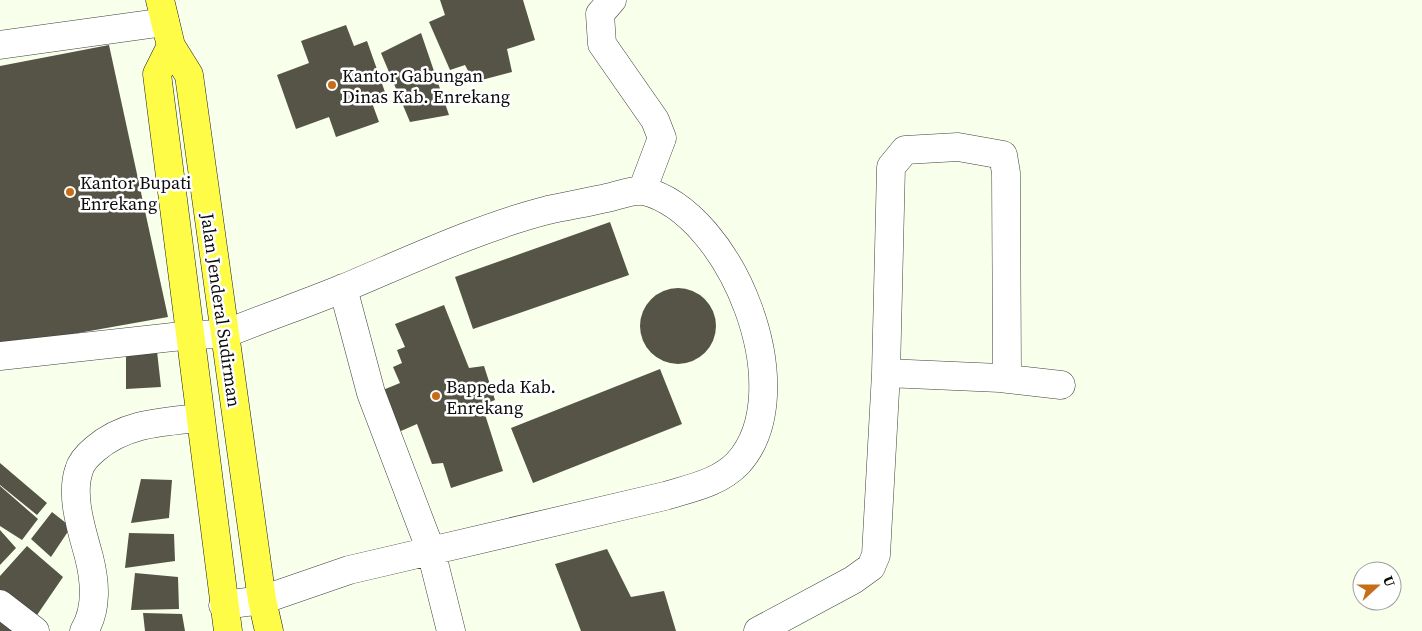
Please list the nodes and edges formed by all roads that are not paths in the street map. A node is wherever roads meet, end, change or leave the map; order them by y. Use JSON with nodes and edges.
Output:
{"nodes":[{"id":1,"x":612,"y":0,"type":"edge"},
{"id":2,"x":166,"y":23,"type":"edge"},
{"id":3,"x":0,"y":45,"type":"edge"},
{"id":4,"x":642,"y":191,"type":"junction"},
{"id":5,"x":343,"y":288,"type":"junction"},
{"id":6,"x":224,"y":334,"type":"junction"},
{"id":7,"x":191,"y":335,"type":"junction"},
{"id":8,"x":0,"y":356,"type":"edge"},
{"id":9,"x":886,"y":373,"type":"junction"},
{"id":10,"x":1000,"y":378,"type":"junction"},
{"id":11,"x":1061,"y":386,"type":"dead end"},
{"id":12,"x":200,"y":418,"type":"junction"},
{"id":13,"x":430,"y":551,"type":"junction"},
{"id":14,"x":262,"y":600,"type":"junction"},
{"id":15,"x":0,"y":604,"type":"edge"},
{"id":16,"x":225,"y":618,"type":"edge"},
{"id":17,"x":36,"y":631,"type":"edge"},
{"id":18,"x":84,"y":631,"type":"edge"},
{"id":19,"x":269,"y":631,"type":"edge"},
{"id":20,"x":451,"y":631,"type":"edge"},
{"id":21,"x":758,"y":631,"type":"edge"}],
"edges":[{"from":1,"to":4,"type":"street"},
{"from":2,"to":3,"type":"street"},
{"from":2,"to":6,"type":"highway","name":"Jalan Jenderal Sudirman"},
{"from":2,"to":7,"type":"highway","name":"Jalan Jenderal Sudirman"},
{"from":4,"to":5,"type":"street"},
{"from":4,"to":13,"type":"street"},
{"from":5,"to":6,"type":"street"},
{"from":5,"to":13,"type":"street"},
{"from":6,"to":7,"type":"street"},
{"from":6,"to":14,"type":"highway","name":"Jalan Jenderal Sudirman"},
{"from":7,"to":8,"type":"street"},
{"from":7,"to":12,"type":"highway","name":"Jalan Jenderal Sudirman"},
{"from":9,"to":10,"type":"street"},
{"from":9,"to":10,"type":"street"},
{"from":9,"to":21,"type":"street"},
{"from":10,"to":11,"type":"street"},
{"from":12,"to":16,"type":"highway","name":"Jalan Jenderal Sudirman"},
{"from":12,"to":18,"type":"street"},
{"from":13,"to":14,"type":"street"},
{"from":13,"to":20,"type":"street"},
{"from":14,"to":16,"type":"street"},
{"from":14,"to":19,"type":"highway","name":"Jalan Jenderal Sudirman"},
{"from":15,"to":17,"type":"street"}]}
